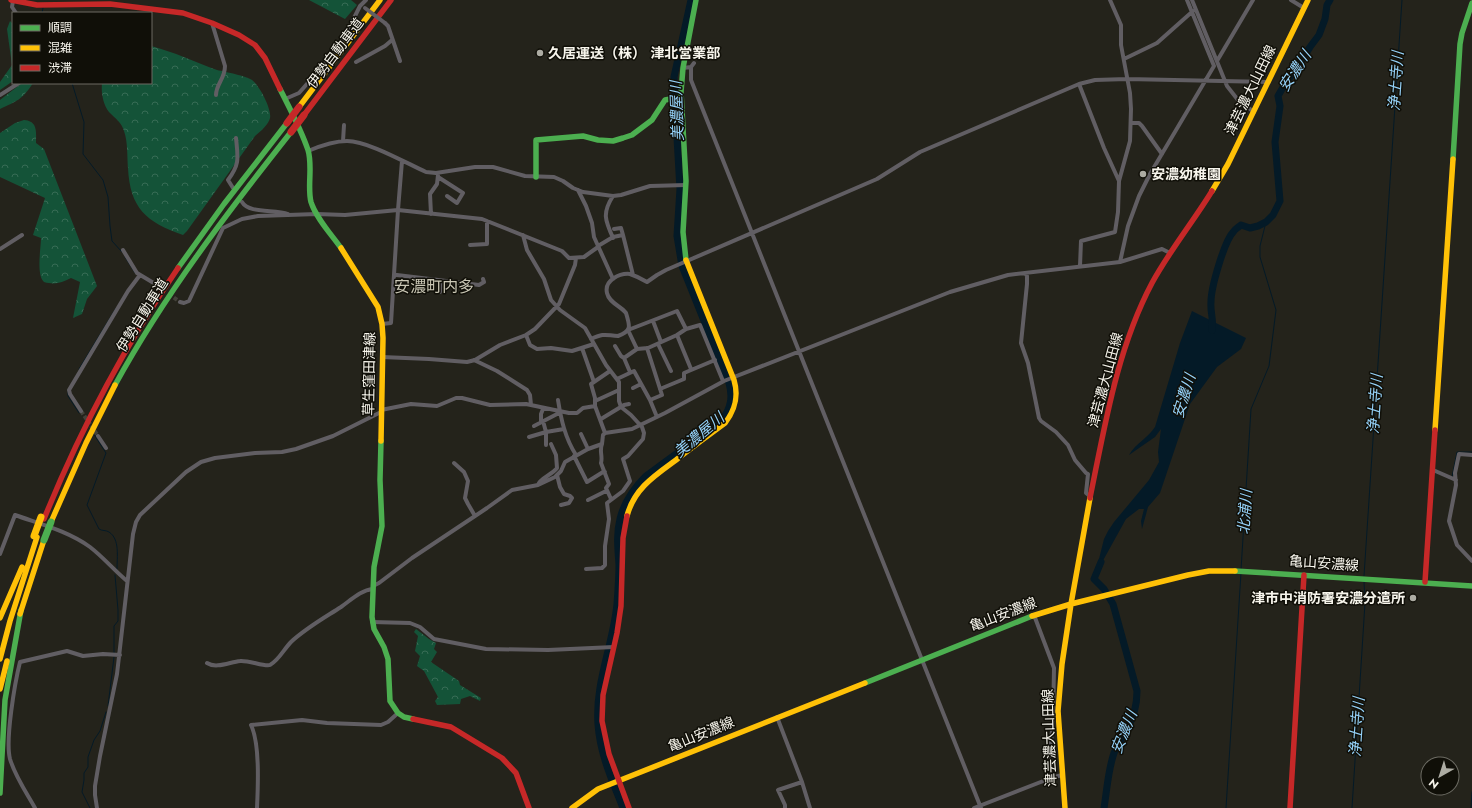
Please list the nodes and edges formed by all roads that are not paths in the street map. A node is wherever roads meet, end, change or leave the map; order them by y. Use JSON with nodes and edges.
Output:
{"nodes":[{"id":1,"x":366,"y":0,"type":"edge"},
{"id":2,"x":380,"y":0,"type":"edge"},
{"id":3,"x":390,"y":0,"type":"edge"},
{"id":4,"x":696,"y":0,"type":"edge"},
{"id":5,"x":1110,"y":0,"type":"edge"},
{"id":6,"x":1187,"y":0,"type":"edge"},
{"id":7,"x":1192,"y":0,"type":"edge"},
{"id":8,"x":1253,"y":0,"type":"edge"},
{"id":9,"x":1291,"y":0,"type":"edge"},
{"id":10,"x":1308,"y":0,"type":"edge"},
{"id":11,"x":12,"y":1,"type":"edge"},
{"id":12,"x":1472,"y":3,"type":"edge"},
{"id":13,"x":362,"y":7,"type":"junction"},
{"id":14,"x":1304,"y":8,"type":"junction"},
{"id":15,"x":1194,"y":11,"type":"junction"},
{"id":16,"x":15,"y":12,"type":"edge"},
{"id":17,"x":212,"y":23,"type":"junction"},
{"id":18,"x":392,"y":40,"type":"junction"},
{"id":19,"x":1124,"y":60,"type":"junction"},
{"id":20,"x":400,"y":61,"type":"dead end"},
{"id":21,"x":356,"y":62,"type":"dead end"},
{"id":22,"x":1216,"y":63,"type":"junction"},
{"id":23,"x":683,"y":68,"type":"junction"},
{"id":24,"x":1128,"y":79,"type":"junction"},
{"id":25,"x":1206,"y":81,"type":"junction"},
{"id":26,"x":1225,"y":81,"type":"junction"},
{"id":27,"x":1269,"y":82,"type":"junction"},
{"id":28,"x":17,"y":84,"type":"edge"},
{"id":29,"x":1079,"y":84,"type":"junction"},
{"id":30,"x":0,"y":95,"type":"edge"},
{"id":31,"x":216,"y":95,"type":"dead end"},
{"id":32,"x":679,"y":97,"type":"junction"},
{"id":33,"x":285,"y":99,"type":"junction"},
{"id":34,"x":1254,"y":112,"type":"junction"},
{"id":35,"x":1131,"y":123,"type":"junction"},
{"id":36,"x":344,"y":125,"type":"dead end"},
{"id":37,"x":236,"y":138,"type":"dead end"},
{"id":38,"x":342,"y":141,"type":"junction"},
{"id":39,"x":308,"y":151,"type":"junction"},
{"id":40,"x":1162,"y":154,"type":"junction"},
{"id":41,"x":402,"y":161,"type":"junction"},
{"id":42,"x":438,"y":175,"type":"junction"},
{"id":43,"x":536,"y":177,"type":"junction"},
{"id":44,"x":1119,"y":182,"type":"junction"},
{"id":45,"x":685,"y":185,"type":"junction"},
{"id":46,"x":232,"y":188,"type":"dead end"},
{"id":47,"x":578,"y":190,"type":"junction"},
{"id":48,"x":447,"y":196,"type":"dead end"},
{"id":49,"x":613,"y":196,"type":"junction"},
{"id":50,"x":242,"y":202,"type":"dead end"},
{"id":51,"x":398,"y":210,"type":"junction"},
{"id":52,"x":317,"y":214,"type":"junction"},
{"id":53,"x":431,"y":214,"type":"junction"},
{"id":54,"x":288,"y":215,"type":"junction"},
{"id":55,"x":487,"y":220,"type":"junction"},
{"id":56,"x":614,"y":229,"type":"dead end"},
{"id":57,"x":752,"y":233,"type":"junction"},
{"id":58,"x":22,"y":235,"type":"dead end"},
{"id":59,"x":523,"y":235,"type":"junction"},
{"id":60,"x":622,"y":235,"type":"junction"},
{"id":61,"x":613,"y":238,"type":"junction"},
{"id":62,"x":470,"y":245,"type":"dead end"},
{"id":63,"x":598,"y":246,"type":"junction"},
{"id":64,"x":0,"y":249,"type":"edge"},
{"id":65,"x":123,"y":250,"type":"dead end"},
{"id":66,"x":1170,"y":253,"type":"junction"},
{"id":67,"x":576,"y":258,"type":"junction"},
{"id":68,"x":1120,"y":262,"type":"junction"},
{"id":69,"x":685,"y":263,"type":"junction"},
{"id":70,"x":1080,"y":266,"type":"junction"},
{"id":71,"x":1025,"y":272,"type":"junction"},
{"id":72,"x":140,"y":275,"type":"junction"},
{"id":73,"x":633,"y":275,"type":"junction"},
{"id":74,"x":394,"y":276,"type":"junction"},
{"id":75,"x":483,"y":279,"type":"dead end"},
{"id":76,"x":613,"y":279,"type":"junction"},
{"id":77,"x":441,"y":281,"type":"junction"},
{"id":78,"x":152,"y":282,"type":"tunnel mouth"},
{"id":79,"x":440,"y":292,"type":"dead end"},
{"id":80,"x":180,"y":302,"type":"dead end"},
{"id":81,"x":557,"y":307,"type":"junction"},
{"id":82,"x":653,"y":321,"type":"junction"},
{"id":83,"x":382,"y":324,"type":"junction"},
{"id":84,"x":686,"y":329,"type":"junction"},
{"id":85,"x":628,"y":330,"type":"junction"},
{"id":86,"x":526,"y":335,"type":"junction"},
{"id":87,"x":677,"y":336,"type":"junction"},
{"id":88,"x":591,"y":340,"type":"junction"},
{"id":89,"x":660,"y":343,"type":"junction"},
{"id":90,"x":594,"y":344,"type":"junction"},
{"id":91,"x":615,"y":346,"type":"dead end"},
{"id":92,"x":582,"y":348,"type":"junction"},
{"id":93,"x":647,"y":348,"type":"junction"},
{"id":94,"x":638,"y":349,"type":"junction"},
{"id":95,"x":799,"y":351,"type":"junction"},
{"id":96,"x":382,"y":357,"type":"junction"},
{"id":97,"x":624,"y":358,"type":"junction"},
{"id":98,"x":474,"y":360,"type":"junction"},
{"id":99,"x":715,"y":360,"type":"junction"},
{"id":100,"x":691,"y":369,"type":"junction"},
{"id":101,"x":610,"y":371,"type":"junction"},
{"id":102,"x":670,"y":371,"type":"dead end"},
{"id":103,"x":630,"y":372,"type":"junction"},
{"id":104,"x":732,"y":378,"type":"junction"},
{"id":105,"x":617,"y":379,"type":"junction"},
{"id":106,"x":724,"y":381,"type":"junction"},
{"id":107,"x":594,"y":382,"type":"junction"},
{"id":108,"x":641,"y":384,"type":"junction"},
{"id":109,"x":633,"y":388,"type":"dead end"},
{"id":110,"x":660,"y":389,"type":"junction"},
{"id":111,"x":619,"y":390,"type":"junction"},
{"id":112,"x":558,"y":400,"type":"dead end"},
{"id":113,"x":650,"y":400,"type":"junction"},
{"id":114,"x":595,"y":401,"type":"junction"},
{"id":115,"x":629,"y":404,"type":"dead end"},
{"id":116,"x":531,"y":405,"type":"junction"},
{"id":117,"x":595,"y":406,"type":"junction"},
{"id":118,"x":621,"y":407,"type":"junction"},
{"id":119,"x":543,"y":409,"type":"junction"},
{"id":120,"x":81,"y":411,"type":"tunnel mouth"},
{"id":121,"x":381,"y":411,"type":"junction"},
{"id":122,"x":559,"y":412,"type":"junction"},
{"id":123,"x":657,"y":417,"type":"junction"},
{"id":124,"x":601,"y":420,"type":"junction"},
{"id":125,"x":542,"y":421,"type":"junction"},
{"id":126,"x":595,"y":423,"type":"dead end"},
{"id":127,"x":640,"y":425,"type":"junction"},
{"id":128,"x":534,"y":426,"type":"dead end"},
{"id":129,"x":564,"y":429,"type":"junction"},
{"id":130,"x":546,"y":432,"type":"junction"},
{"id":131,"x":605,"y":433,"type":"junction"},
{"id":132,"x":582,"y":434,"type":"dead end"},
{"id":133,"x":98,"y":436,"type":"tunnel mouth"},
{"id":134,"x":529,"y":437,"type":"dead end"},
{"id":135,"x":551,"y":444,"type":"dead end"},
{"id":136,"x":602,"y":444,"type":"junction"},
{"id":137,"x":546,"y":445,"type":"dead end"},
{"id":138,"x":106,"y":448,"type":"dead end"},
{"id":139,"x":588,"y":449,"type":"junction"},
{"id":140,"x":1472,"y":454,"type":"edge"},
{"id":141,"x":575,"y":456,"type":"junction"},
{"id":142,"x":454,"y":463,"type":"dead end"},
{"id":143,"x":1433,"y":470,"type":"junction"},
{"id":144,"x":605,"y":472,"type":"junction"},
{"id":145,"x":557,"y":475,"type":"junction"},
{"id":146,"x":1456,"y":480,"type":"junction"},
{"id":147,"x":538,"y":485,"type":"junction"},
{"id":148,"x":606,"y":491,"type":"junction"},
{"id":149,"x":1091,"y":497,"type":"junction"},
{"id":150,"x":610,"y":499,"type":"junction"},
{"id":151,"x":588,"y":500,"type":"dead end"},
{"id":152,"x":561,"y":505,"type":"dead end"},
{"id":153,"x":475,"y":516,"type":"junction"},
{"id":154,"x":45,"y":520,"type":"junction"},
{"id":155,"x":38,"y":538,"type":"junction"},
{"id":156,"x":0,"y":554,"type":"edge"},
{"id":157,"x":1472,"y":561,"type":"edge"},
{"id":158,"x":586,"y":569,"type":"dead end"},
{"id":159,"x":1304,"y":575,"type":"junction"},
{"id":160,"x":127,"y":581,"type":"junction"},
{"id":161,"x":1425,"y":582,"type":"junction"},
{"id":162,"x":1472,"y":586,"type":"edge"},
{"id":163,"x":373,"y":587,"type":"junction"},
{"id":164,"x":1071,"y":604,"type":"junction"},
{"id":165,"x":21,"y":610,"type":"junction"},
{"id":166,"x":1034,"y":615,"type":"junction"},
{"id":167,"x":0,"y":618,"type":"edge"},
{"id":168,"x":372,"y":622,"type":"junction"},
{"id":169,"x":613,"y":647,"type":"junction"},
{"id":170,"x":118,"y":655,"type":"junction"},
{"id":171,"x":0,"y":659,"type":"edge"},
{"id":172,"x":922,"y":659,"type":"junction"},
{"id":173,"x":207,"y":663,"type":"dead end"},
{"id":174,"x":0,"y":689,"type":"edge"},
{"id":175,"x":398,"y":713,"type":"junction"},
{"id":176,"x":777,"y":717,"type":"junction"},
{"id":177,"x":1062,"y":775,"type":"junction"},
{"id":178,"x":1051,"y":778,"type":"junction"},
{"id":179,"x":802,"y":782,"type":"junction"},
{"id":180,"x":614,"y":783,"type":"junction"},
{"id":181,"x":0,"y":793,"type":"edge"},
{"id":182,"x":980,"y":807,"type":"edge"},
{"id":183,"x":35,"y":808,"type":"edge"},
{"id":184,"x":97,"y":808,"type":"edge"},
{"id":185,"x":258,"y":808,"type":"edge"},
{"id":186,"x":529,"y":808,"type":"edge"},
{"id":187,"x":572,"y":808,"type":"edge"},
{"id":188,"x":629,"y":808,"type":"edge"},
{"id":189,"x":785,"y":808,"type":"edge"},
{"id":190,"x":810,"y":808,"type":"edge"},
{"id":191,"x":974,"y":808,"type":"edge"},
{"id":192,"x":1065,"y":808,"type":"edge"},
{"id":193,"x":1290,"y":808,"type":"edge"}],
"edges":[{"from":1,"to":13,"type":"street"},
{"from":2,"to":154,"type":"main road","name":"伊勢自動車道","bridge":true},
{"from":3,"to":154,"type":"main road","name":"伊勢自動車道","bridge":true},
{"from":4,"to":23,"type":"main road"},
{"from":5,"to":19,"type":"street"},
{"from":6,"to":15,"type":"street"},
{"from":7,"to":15,"type":"street"},
{"from":8,"to":22,"type":"street"},
{"from":9,"to":14,"type":"street"},
{"from":10,"to":14,"type":"main road","name":"津芸濃大山田線"},
{"from":11,"to":16,"type":"street"},
{"from":11,"to":17,"type":"main road","name":"草生窪田津線"},
{"from":12,"to":143,"type":"main road"},
{"from":13,"to":18,"type":"street","bridge":true},
{"from":13,"to":33,"type":"street"},
{"from":14,"to":27,"type":"main road","name":"津芸濃大山田線"},
{"from":15,"to":19,"type":"street"},
{"from":15,"to":22,"type":"street"},
{"from":17,"to":31,"type":"street"},
{"from":17,"to":33,"type":"main road","name":"草生窪田津線"},
{"from":18,"to":20,"type":"street"},
{"from":18,"to":21,"type":"street"},
{"from":19,"to":24,"type":"street"},
{"from":22,"to":25,"type":"street"},
{"from":22,"to":26,"type":"street"},
{"from":23,"to":32,"type":"main road"},
{"from":23,"to":57,"type":"street"},
{"from":24,"to":25,"type":"street"},
{"from":24,"to":29,"type":"street"},
{"from":24,"to":35,"type":"street"},
{"from":25,"to":26,"type":"street"},
{"from":25,"to":40,"type":"street"},
{"from":26,"to":27,"type":"street"},
{"from":26,"to":34,"type":"street"},
{"from":27,"to":34,"type":"main road","name":"津芸濃大山田線"},
{"from":28,"to":30,"type":"street"},
{"from":29,"to":44,"type":"street"},
{"from":29,"to":57,"type":"street"},
{"from":32,"to":43,"type":"main road"},
{"from":32,"to":45,"type":"main road"},
{"from":33,"to":39,"type":"main road","name":"草生窪田津線"},
{"from":34,"to":66,"type":"main road","name":"津芸濃大山田線"},
{"from":35,"to":40,"type":"street"},
{"from":35,"to":44,"type":"street"},
{"from":36,"to":38,"type":"street"},
{"from":37,"to":46,"type":"street"},
{"from":38,"to":39,"type":"street"},
{"from":38,"to":41,"type":"street"},
{"from":39,"to":52,"type":"main road","name":"草生窪田津線"},
{"from":40,"to":68,"type":"street"},
{"from":41,"to":42,"type":"street"},
{"from":41,"to":51,"type":"street"},
{"from":42,"to":43,"type":"street"},
{"from":42,"to":48,"type":"street"},
{"from":42,"to":53,"type":"street"},
{"from":43,"to":47,"type":"street"},
{"from":44,"to":70,"type":"street"},
{"from":45,"to":49,"type":"street"},
{"from":45,"to":69,"type":"main road"},
{"from":47,"to":49,"type":"street"},
{"from":47,"to":63,"type":"street"},
{"from":49,"to":61,"type":"street"},
{"from":50,"to":54,"type":"street"},
{"from":51,"to":52,"type":"street"},
{"from":51,"to":53,"type":"street"},
{"from":51,"to":74,"type":"street"},
{"from":52,"to":54,"type":"street"},
{"from":52,"to":83,"type":"main road","name":"草生窪田津線"},
{"from":53,"to":55,"type":"street"},
{"from":54,"to":80,"type":"street"},
{"from":55,"to":59,"type":"street"},
{"from":55,"to":62,"type":"street"},
{"from":56,"to":60,"type":"street"},
{"from":57,"to":69,"type":"street"},
{"from":57,"to":95,"type":"street"},
{"from":58,"to":64,"type":"street"},
{"from":59,"to":67,"type":"street"},
{"from":59,"to":81,"type":"street"},
{"from":60,"to":61,"type":"street"},
{"from":60,"to":73,"type":"street"},
{"from":61,"to":63,"type":"street"},
{"from":63,"to":67,"type":"street"},
{"from":63,"to":76,"type":"street"},
{"from":65,"to":72,"type":"street"},
{"from":66,"to":68,"type":"street"},
{"from":66,"to":149,"type":"main road","name":"津芸濃大山田線"},
{"from":67,"to":81,"type":"street"},
{"from":68,"to":70,"type":"street"},
{"from":69,"to":73,"type":"street"},
{"from":69,"to":104,"type":"main road"},
{"from":70,"to":71,"type":"street"},
{"from":71,"to":95,"type":"street"},
{"from":71,"to":149,"type":"street"},
{"from":72,"to":78,"type":"street"},
{"from":72,"to":120,"type":"street"},
{"from":73,"to":76,"type":"street"},
{"from":74,"to":77,"type":"street"},
{"from":74,"to":83,"type":"street"},
{"from":75,"to":77,"type":"street"},
{"from":76,"to":85,"type":"street"},
{"from":77,"to":79,"type":"street"},
{"from":81,"to":86,"type":"street"},
{"from":81,"to":88,"type":"street"},
{"from":82,"to":84,"type":"street"},
{"from":82,"to":85,"type":"street"},
{"from":82,"to":89,"type":"street"},
{"from":83,"to":96,"type":"main road","name":"草生窪田津線"},
{"from":84,"to":87,"type":"street"},
{"from":84,"to":99,"type":"street"},
{"from":85,"to":88,"type":"street"},
{"from":85,"to":94,"type":"street"},
{"from":86,"to":92,"type":"street"},
{"from":86,"to":98,"type":"street"},
{"from":87,"to":89,"type":"street"},
{"from":87,"to":100,"type":"street"},
{"from":88,"to":90,"type":"street"},
{"from":89,"to":93,"type":"street"},
{"from":89,"to":102,"type":"street"},
{"from":90,"to":92,"type":"street"},
{"from":90,"to":101,"type":"street"},
{"from":91,"to":97,"type":"street"},
{"from":92,"to":107,"type":"street"},
{"from":93,"to":94,"type":"street"},
{"from":93,"to":110,"type":"street"},
{"from":94,"to":97,"type":"street"},
{"from":95,"to":104,"type":"street"},
{"from":95,"to":172,"type":"street"},
{"from":96,"to":98,"type":"street"},
{"from":96,"to":121,"type":"main road","name":"草生窪田津線"},
{"from":97,"to":103,"type":"street"},
{"from":98,"to":116,"type":"street"},
{"from":99,"to":100,"type":"street"},
{"from":99,"to":106,"type":"street"},
{"from":100,"to":110,"type":"street"},
{"from":101,"to":105,"type":"street"},
{"from":101,"to":107,"type":"street"},
{"from":103,"to":105,"type":"street"},
{"from":103,"to":108,"type":"street"},
{"from":104,"to":106,"type":"street"},
{"from":104,"to":169,"type":"main road"},
{"from":105,"to":111,"type":"street"},
{"from":106,"to":123,"type":"street"},
{"from":107,"to":114,"type":"street"},
{"from":108,"to":109,"type":"street"},
{"from":108,"to":113,"type":"street"},
{"from":110,"to":113,"type":"street"},
{"from":111,"to":114,"type":"street"},
{"from":111,"to":118,"type":"street"},
{"from":112,"to":122,"type":"street"},
{"from":113,"to":123,"type":"street"},
{"from":114,"to":117,"type":"street"},
{"from":115,"to":118,"type":"street"},
{"from":116,"to":119,"type":"street"},
{"from":116,"to":121,"type":"street"},
{"from":117,"to":122,"type":"street"},
{"from":117,"to":124,"type":"street"},
{"from":118,"to":124,"type":"street"},
{"from":118,"to":127,"type":"street"},
{"from":119,"to":122,"type":"street"},
{"from":119,"to":125,"type":"street"},
{"from":121,"to":160,"type":"street"},
{"from":121,"to":163,"type":"main road","name":"草生窪田津線"},
{"from":122,"to":125,"type":"street"},
{"from":122,"to":129,"type":"street"},
{"from":123,"to":127,"type":"street"},
{"from":124,"to":126,"type":"street"},
{"from":124,"to":131,"type":"street"},
{"from":125,"to":128,"type":"street"},
{"from":125,"to":130,"type":"street"},
{"from":127,"to":131,"type":"street"},
{"from":127,"to":150,"type":"street"},
{"from":129,"to":130,"type":"street"},
{"from":129,"to":141,"type":"street"},
{"from":130,"to":134,"type":"street"},
{"from":130,"to":137,"type":"street"},
{"from":131,"to":136,"type":"street"},
{"from":132,"to":139,"type":"street"},
{"from":133,"to":138,"type":"street"},
{"from":135,"to":147,"type":"street"},
{"from":136,"to":139,"type":"street"},
{"from":136,"to":144,"type":"street"},
{"from":139,"to":141,"type":"street"},
{"from":140,"to":146,"type":"street"},
{"from":141,"to":144,"type":"street"},
{"from":141,"to":145,"type":"street"},
{"from":142,"to":153,"type":"street"},
{"from":143,"to":146,"type":"street"},
{"from":143,"to":161,"type":"main road"},
{"from":144,"to":148,"type":"street"},
{"from":145,"to":147,"type":"street"},
{"from":145,"to":152,"type":"street"},
{"from":146,"to":157,"type":"street"},
{"from":147,"to":153,"type":"street"},
{"from":148,"to":150,"type":"street"},
{"from":148,"to":151,"type":"street"},
{"from":149,"to":164,"type":"main road","name":"津芸濃大山田線"},
{"from":150,"to":158,"type":"street"},
{"from":153,"to":163,"type":"street"},
{"from":154,"to":155,"type":"main road","name":"伊勢自動車道","bridge":true},
{"from":154,"to":155,"type":"main road","bridge":true},
{"from":155,"to":165,"type":"main road","name":"伊勢自動車道"},
{"from":155,"to":167,"type":"main road"},
{"from":155,"to":171,"type":"main road","name":"伊勢自動車道"},
{"from":156,"to":160,"type":"street"},
{"from":159,"to":161,"type":"main road","name":"亀山安濃線"},
{"from":159,"to":164,"type":"main road","name":"亀山安濃線"},
{"from":159,"to":193,"type":"main road"},
{"from":160,"to":170,"type":"street"},
{"from":161,"to":162,"type":"main road","name":"亀山安濃線"},
{"from":163,"to":168,"type":"main road","name":"草生窪田津線"},
{"from":163,"to":173,"type":"street"},
{"from":164,"to":166,"type":"main road","name":"亀山安濃線"},
{"from":164,"to":177,"type":"main road","name":"津芸濃大山田線"},
{"from":165,"to":174,"type":"main road","name":"伊勢自動車道"},
{"from":165,"to":181,"type":"main road"},
{"from":166,"to":172,"type":"main road","name":"亀山安濃線"},
{"from":166,"to":178,"type":"street"},
{"from":168,"to":169,"type":"street"},
{"from":168,"to":175,"type":"main road","name":"草生窪田津線"},
{"from":169,"to":180,"type":"main road"},
{"from":170,"to":183,"type":"street"},
{"from":170,"to":184,"type":"street"},
{"from":172,"to":176,"type":"main road","name":"亀山安濃線"},
{"from":172,"to":182,"type":"street"},
{"from":175,"to":185,"type":"street"},
{"from":175,"to":186,"type":"main road"},
{"from":176,"to":179,"type":"street"},
{"from":176,"to":180,"type":"main road","name":"亀山安濃線"},
{"from":177,"to":178,"type":"street"},
{"from":177,"to":192,"type":"main road","name":"津芸濃大山田線"},
{"from":178,"to":182,"type":"street"},
{"from":179,"to":189,"type":"street"},
{"from":179,"to":190,"type":"street"},
{"from":180,"to":187,"type":"main road","name":"亀山安濃線"},
{"from":180,"to":188,"type":"main road"},
{"from":182,"to":191,"type":"street"}]}
